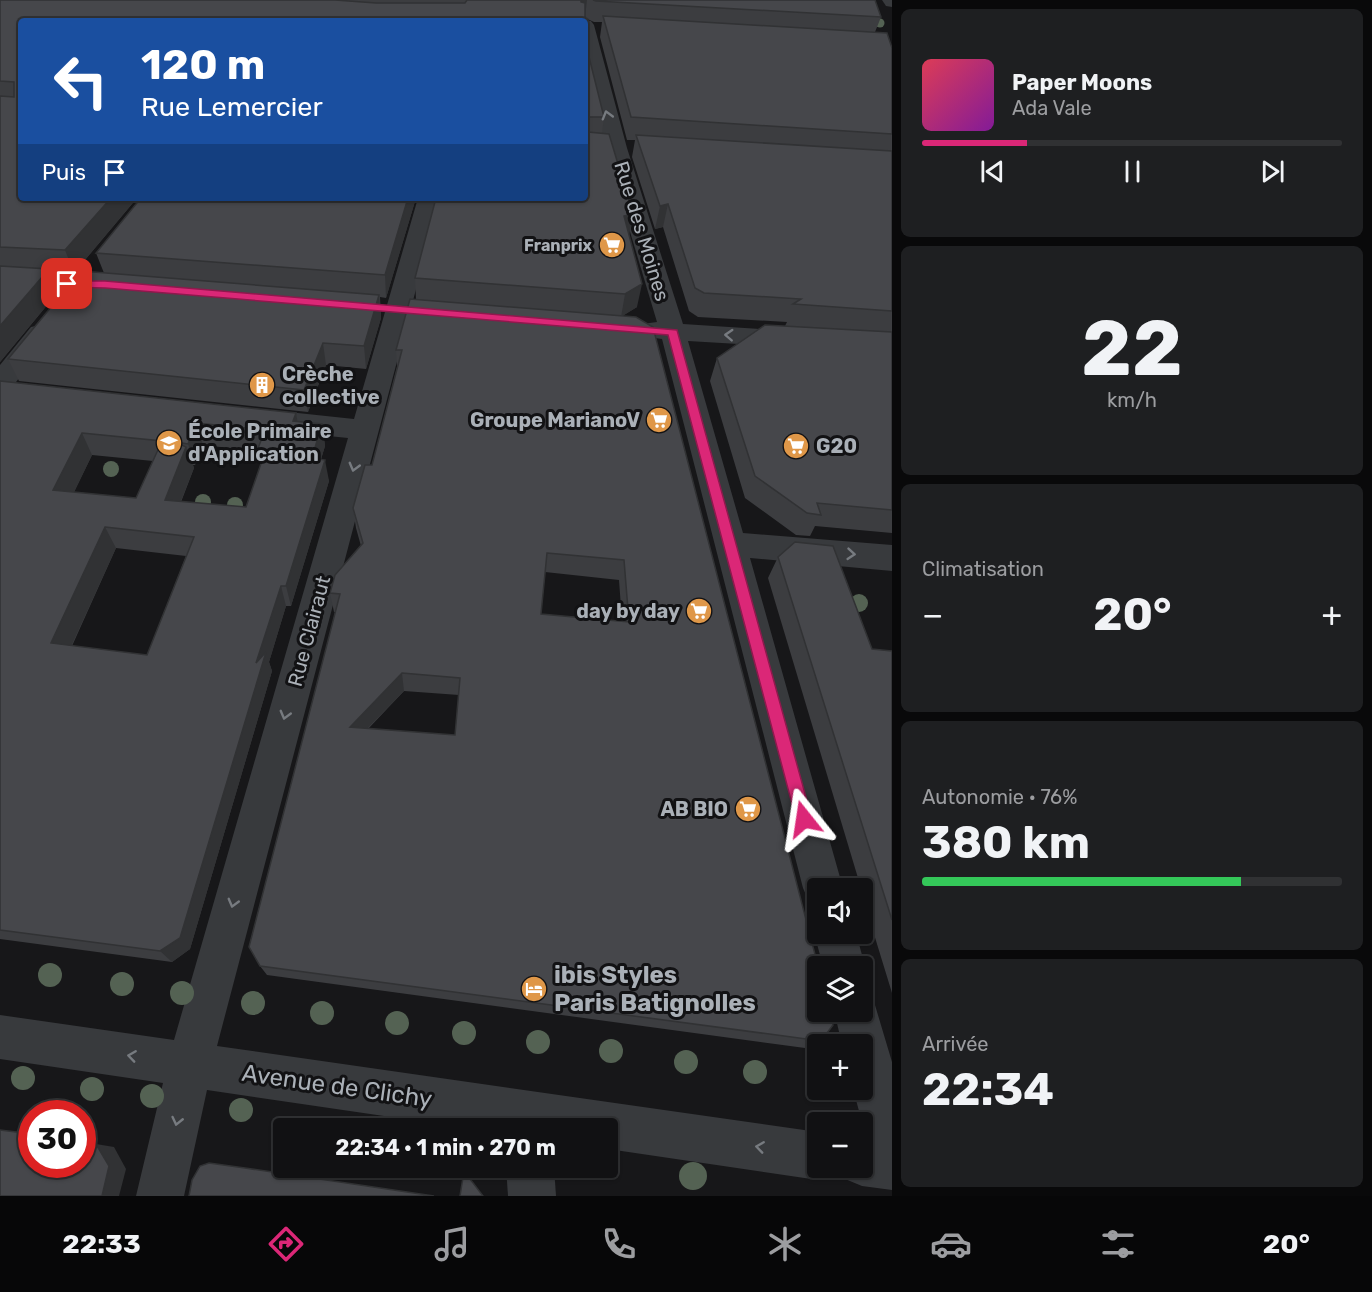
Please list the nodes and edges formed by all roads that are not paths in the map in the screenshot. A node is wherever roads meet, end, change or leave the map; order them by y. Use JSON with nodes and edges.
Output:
{"nodes":[{"id":1,"x":588,"y":24,"type":"edge"},
{"id":2,"x":607,"y":148,"type":"junction"},
{"id":3,"x":639,"y":150,"type":"edge"},
{"id":4,"x":428,"y":201,"type":"edge"},
{"id":5,"x":102,"y":258,"type":"edge"},
{"id":6,"x":0,"y":278,"type":"edge"},
{"id":7,"x":81,"y":284,"type":"junction"},
{"id":8,"x":141,"y":288,"type":"edge"},
{"id":9,"x":633,"y":329,"type":"edge"},
{"id":10,"x":673,"y":332,"type":"junction"},
{"id":11,"x":820,"y":341,"type":"edge"},
{"id":12,"x":8,"y":389,"type":"edge"},
{"id":13,"x":259,"y":419,"type":"edge"},
{"id":14,"x":364,"y":430,"type":"junction"},
{"id":15,"x":730,"y":544,"type":"junction"},
{"id":16,"x":892,"y":558,"type":"edge"},
{"id":17,"x":820,"y":878,"type":"edge"},
{"id":18,"x":859,"y":1022,"type":"edge"},
{"id":19,"x":0,"y":1037,"type":"edge"},
{"id":20,"x":190,"y":1064,"type":"junction"},
{"id":21,"x":510,"y":1118,"type":"edge"},
{"id":22,"x":618,"y":1132,"type":"edge"},
{"id":23,"x":807,"y":1155,"type":"edge"},
{"id":24,"x":873,"y":1163,"type":"edge"},
{"id":25,"x":892,"y":1164,"type":"edge"},
{"id":26,"x":531,"y":1178,"type":"edge"},
{"id":27,"x":160,"y":1196,"type":"edge"},
{"id":28,"x":532,"y":1196,"type":"edge"}],
"edges":[{"from":2,"to":1,"type":"street","name":"Rue des Moines","one_way":true},
{"from":2,"to":3,"type":"street"},
{"from":2,"to":10,"type":"street","name":"Rue des Moines"},
{"from":4,"to":14,"type":"street","name":"Rue Clairaut"},
{"from":5,"to":7,"type":"street"},
{"from":6,"to":7,"type":"street"},
{"from":7,"to":8,"type":"street"},
{"from":7,"to":12,"type":"street"},
{"from":9,"to":10,"type":"street"},
{"from":11,"to":10,"type":"street","one_way":true},
{"from":10,"to":15,"type":"street","name":"Rue des Moines"},
{"from":13,"to":14,"type":"street"},
{"from":14,"to":20,"type":"street","name":"Rue Clairaut","one_way":true},
{"from":15,"to":16,"type":"street","one_way":true},
{"from":15,"to":17,"type":"street","name":"Rue des Moines"},
{"from":18,"to":25,"type":"street"},
{"from":20,"to":19,"type":"street","name":"Avenue de Clichy","one_way":true},
{"from":20,"to":21,"type":"street","name":"Avenue de Clichy"},
{"from":20,"to":27,"type":"street","name":"Rue Clairaut","one_way":true},
{"from":23,"to":22,"type":"street","name":"Avenue de Clichy","one_way":true},
{"from":24,"to":25,"type":"street"},
{"from":26,"to":28,"type":"street"}]}
